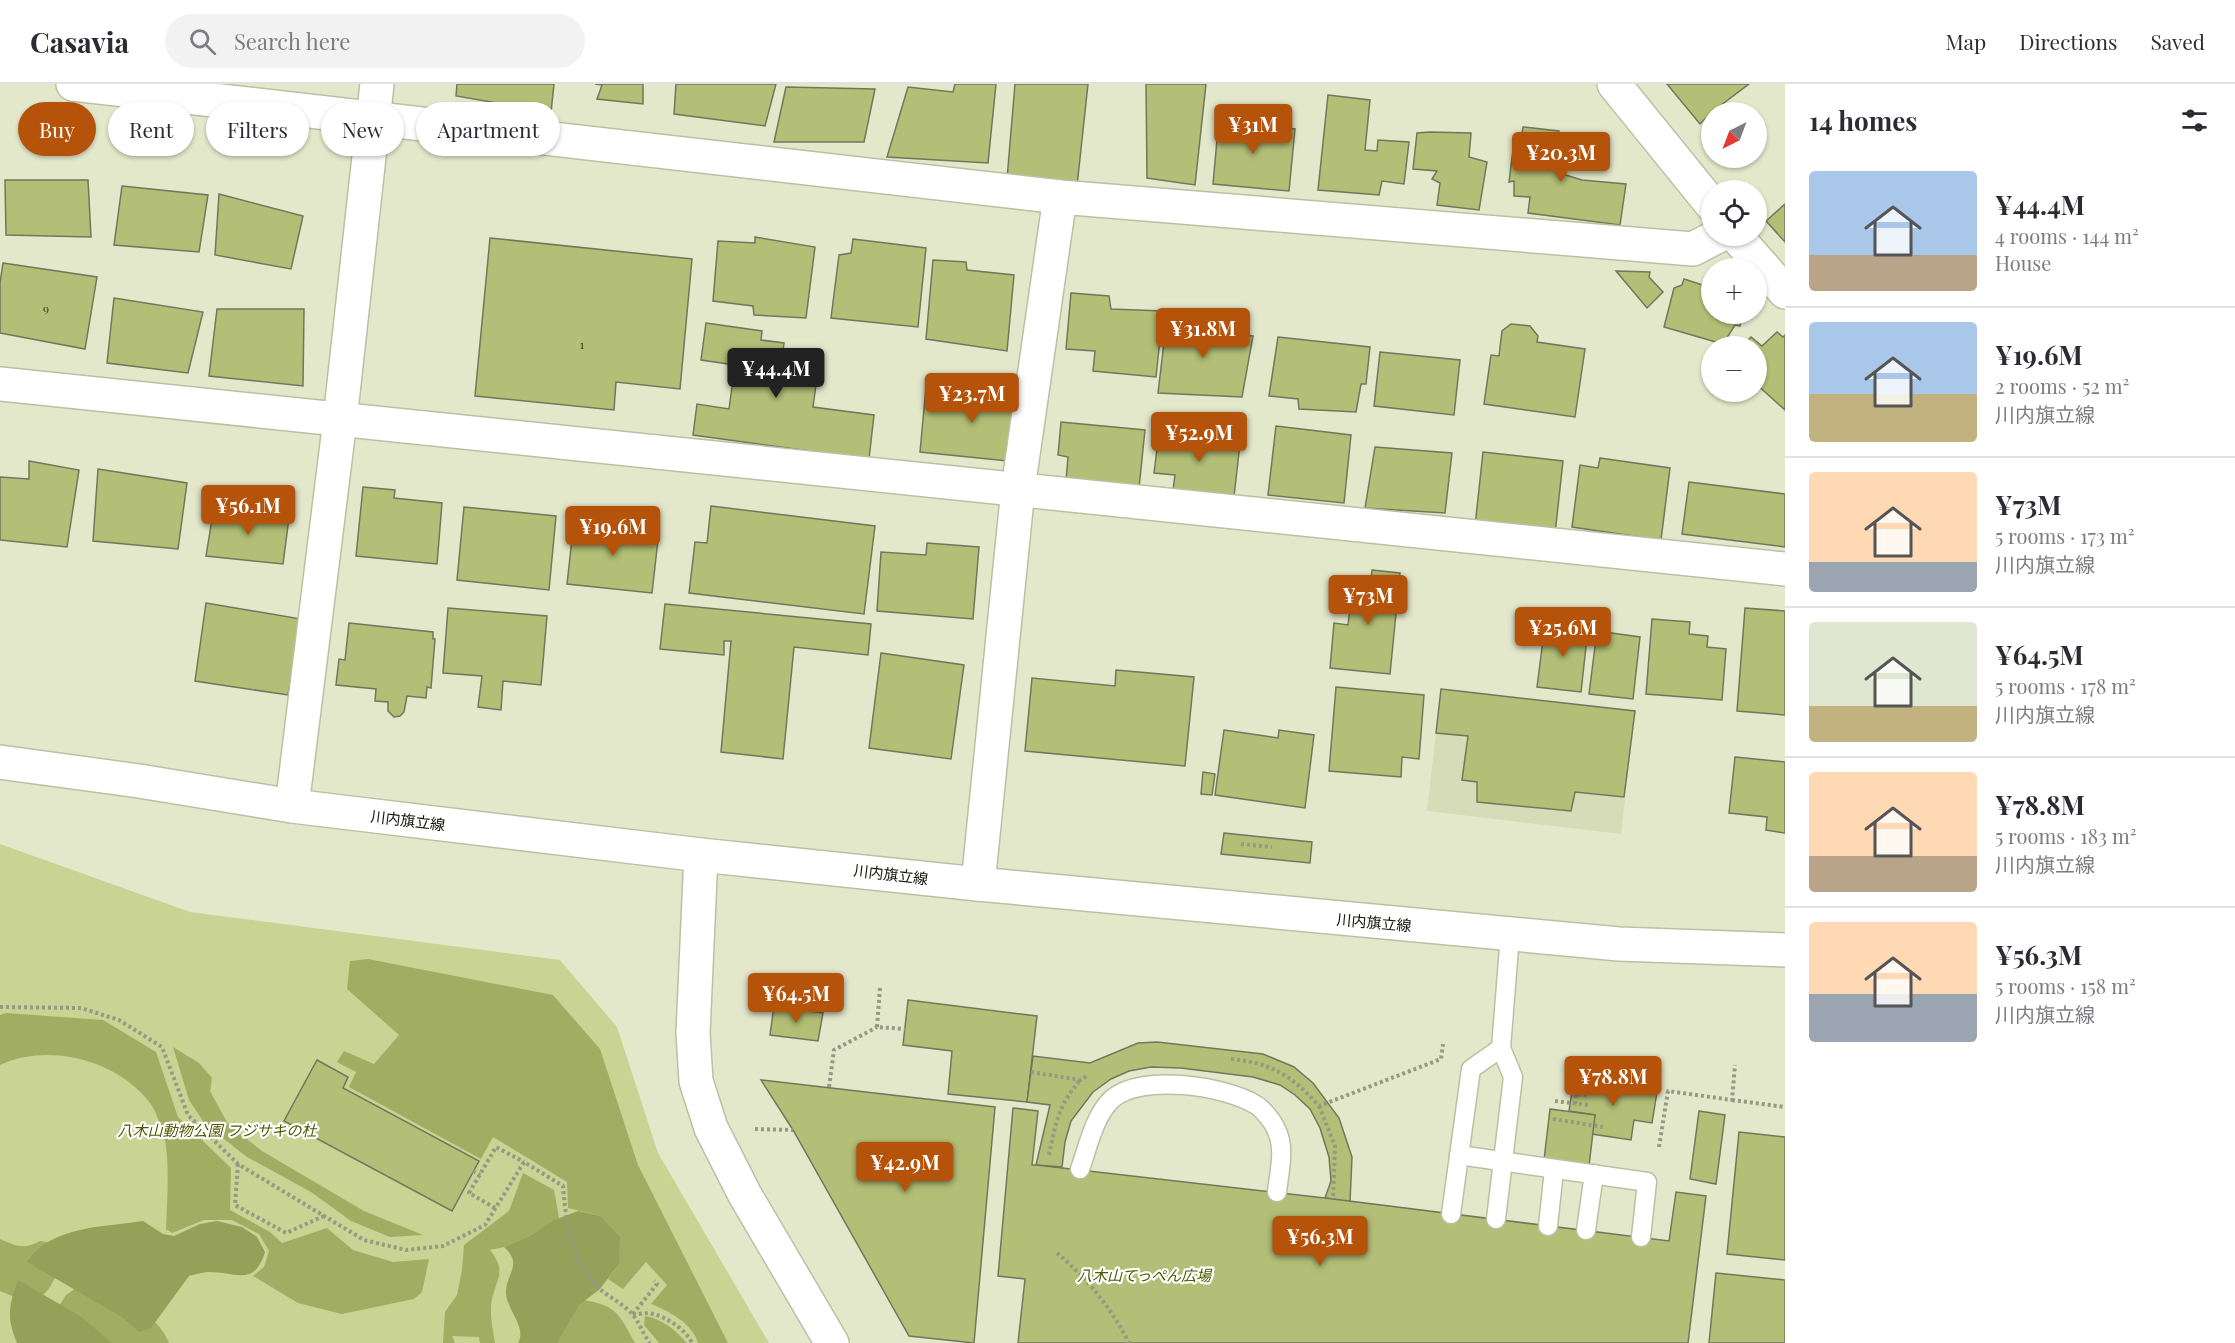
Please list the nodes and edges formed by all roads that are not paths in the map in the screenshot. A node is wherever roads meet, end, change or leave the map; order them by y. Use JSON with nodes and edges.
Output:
{"nodes":[{"id":1,"x":73,"y":84,"type":"edge"},
{"id":2,"x":377,"y":84,"type":"edge"},
{"id":3,"x":1614,"y":84,"type":"edge"},
{"id":4,"x":374,"y":102,"type":"edge"},
{"id":5,"x":321,"y":113,"type":"edge"},
{"id":6,"x":404,"y":123,"type":"edge"},
{"id":7,"x":368,"y":156,"type":"edge"},
{"id":8,"x":1701,"y":191,"type":"edge"},
{"id":9,"x":1060,"y":196,"type":"junction"},
{"id":10,"x":1701,"y":245,"type":"edge"},
{"id":11,"x":1745,"y":246,"type":"edge"},
{"id":12,"x":1785,"y":292,"type":"edge"},
{"id":13,"x":0,"y":384,"type":"edge"},
{"id":14,"x":340,"y":420,"type":"junction"},
{"id":15,"x":1018,"y":489,"type":"junction"},
{"id":16,"x":1785,"y":569,"type":"edge"},
{"id":17,"x":0,"y":762,"type":"edge"},
{"id":18,"x":292,"y":806,"type":"junction"},
{"id":19,"x":701,"y":855,"type":"junction"},
{"id":20,"x":978,"y":884,"type":"junction"},
{"id":21,"x":1510,"y":935,"type":"junction"},
{"id":22,"x":1785,"y":950,"type":"edge"},
{"id":23,"x":1502,"y":1048,"type":"junction"},
{"id":24,"x":1459,"y":1155,"type":"junction"},
{"id":25,"x":1503,"y":1161,"type":"junction"},
{"id":26,"x":1080,"y":1169,"type":"dead end"},
{"id":27,"x":1554,"y":1170,"type":"junction"},
{"id":28,"x":1594,"y":1174,"type":"junction"},
{"id":29,"x":1277,"y":1192,"type":"dead end"},
{"id":30,"x":1451,"y":1214,"type":"dead end"},
{"id":31,"x":1496,"y":1219,"type":"dead end"},
{"id":32,"x":1548,"y":1226,"type":"dead end"},
{"id":33,"x":1586,"y":1230,"type":"dead end"},
{"id":34,"x":1641,"y":1237,"type":"dead end"},
{"id":35,"x":832,"y":1343,"type":"edge"}],
"edges":[{"from":1,"to":5,"type":"street"},
{"from":2,"to":4,"type":"street"},
{"from":3,"to":8,"type":"street"},
{"from":6,"to":9,"type":"street"},
{"from":7,"to":14,"type":"street"},
{"from":9,"to":10,"type":"street"},
{"from":9,"to":15,"type":"street"},
{"from":11,"to":12,"type":"street"},
{"from":13,"to":14,"type":"street"},
{"from":14,"to":15,"type":"street"},
{"from":14,"to":18,"type":"street"},
{"from":15,"to":16,"type":"street"},
{"from":15,"to":20,"type":"street"},
{"from":17,"to":18,"type":"street","name":"川内旗立線"},
{"from":18,"to":19,"type":"street","name":"川内旗立線"},
{"from":19,"to":20,"type":"street","name":"川内旗立線"},
{"from":19,"to":35,"type":"street"},
{"from":20,"to":21,"type":"street","name":"川内旗立線"},
{"from":21,"to":22,"type":"street","name":"川内旗立線"},
{"from":21,"to":23,"type":"lane"},
{"from":23,"to":24,"type":"lane"},
{"from":23,"to":25,"type":"lane"},
{"from":24,"to":25,"type":"lane"},
{"from":24,"to":30,"type":"lane"},
{"from":25,"to":27,"type":"lane"},
{"from":25,"to":31,"type":"lane"},
{"from":26,"to":29,"type":"lane"},
{"from":27,"to":28,"type":"lane"},
{"from":27,"to":32,"type":"lane"},
{"from":28,"to":33,"type":"lane"},
{"from":28,"to":34,"type":"lane"}]}
